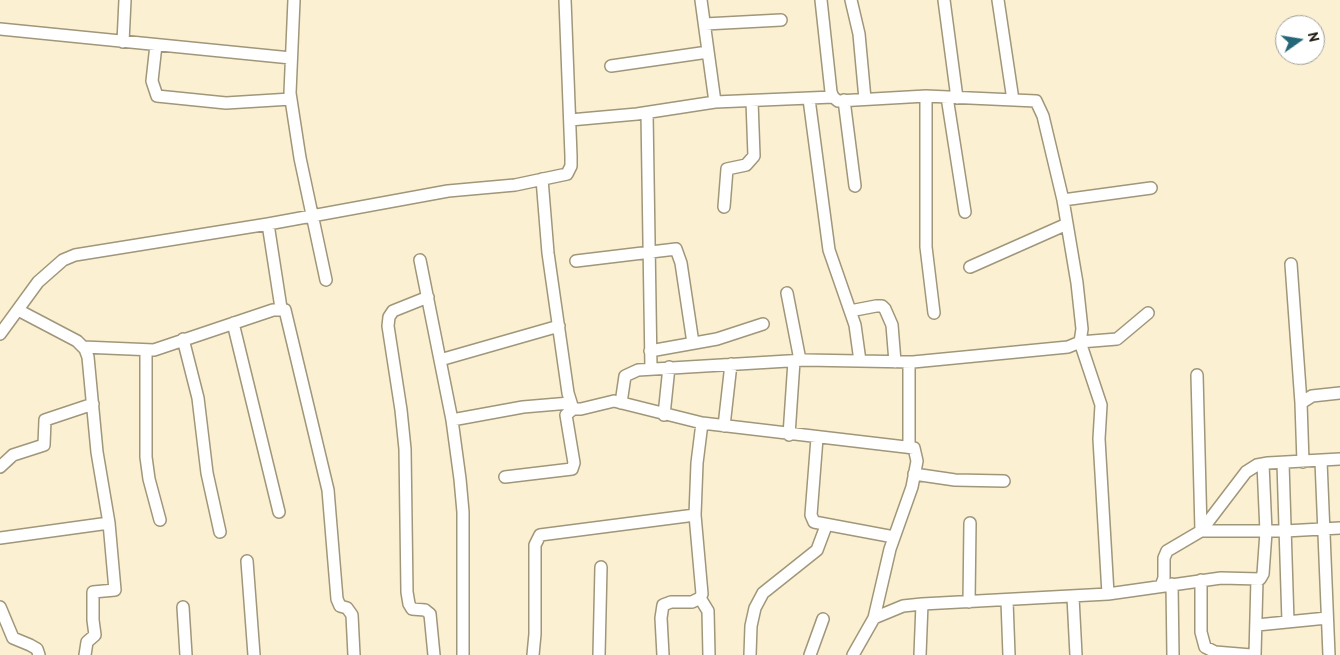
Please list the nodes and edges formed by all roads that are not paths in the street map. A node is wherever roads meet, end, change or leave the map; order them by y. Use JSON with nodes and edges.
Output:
{"nodes":[{"id":1,"x":125,"y":0,"type":"edge"},
{"id":2,"x":294,"y":0,"type":"edge"},
{"id":3,"x":565,"y":0,"type":"edge"},
{"id":4,"x":701,"y":0,"type":"edge"},
{"id":5,"x":821,"y":0,"type":"edge"},
{"id":6,"x":851,"y":0,"type":"edge"},
{"id":7,"x":944,"y":0,"type":"edge"},
{"id":8,"x":998,"y":0,"type":"edge"},
{"id":9,"x":781,"y":20,"type":"dead end"},
{"id":10,"x":704,"y":24,"type":"junction"},
{"id":11,"x":0,"y":30,"type":"edge"},
{"id":12,"x":123,"y":42,"type":"junction"},
{"id":13,"x":156,"y":45,"type":"junction"},
{"id":14,"x":708,"y":52,"type":"junction"},
{"id":15,"x":291,"y":58,"type":"junction"},
{"id":16,"x":610,"y":66,"type":"dead end"},
{"id":17,"x":926,"y":96,"type":"junction"},
{"id":18,"x":952,"y":98,"type":"junction"},
{"id":19,"x":291,"y":99,"type":"junction"},
{"id":20,"x":809,"y":99,"type":"junction"},
{"id":21,"x":839,"y":99,"type":"junction"},
{"id":22,"x":865,"y":99,"type":"junction"},
{"id":23,"x":1013,"y":100,"type":"junction"},
{"id":24,"x":752,"y":101,"type":"junction"},
{"id":25,"x":715,"y":102,"type":"junction"},
{"id":26,"x":647,"y":113,"type":"junction"},
{"id":27,"x":570,"y":120,"type":"junction"},
{"id":28,"x":542,"y":179,"type":"junction"},
{"id":29,"x":856,"y":186,"type":"dead end"},
{"id":30,"x":1151,"y":188,"type":"dead end"},
{"id":31,"x":1063,"y":200,"type":"junction"},
{"id":32,"x":724,"y":207,"type":"dead end"},
{"id":33,"x":965,"y":212,"type":"dead end"},
{"id":34,"x":314,"y":215,"type":"junction"},
{"id":35,"x":268,"y":224,"type":"junction"},
{"id":36,"x":1067,"y":224,"type":"junction"},
{"id":37,"x":649,"y":251,"type":"junction"},
{"id":38,"x":420,"y":260,"type":"dead end"},
{"id":39,"x":576,"y":261,"type":"dead end"},
{"id":40,"x":1291,"y":264,"type":"dead end"},
{"id":41,"x":970,"y":266,"type":"dead end"},
{"id":42,"x":326,"y":280,"type":"dead end"},
{"id":43,"x":787,"y":293,"type":"dead end"},
{"id":44,"x":428,"y":297,"type":"junction"},
{"id":45,"x":281,"y":308,"type":"junction"},
{"id":46,"x":18,"y":310,"type":"junction"},
{"id":47,"x":850,"y":311,"type":"junction"},
{"id":48,"x":934,"y":313,"type":"dead end"},
{"id":49,"x":1148,"y":313,"type":"dead end"},
{"id":50,"x":233,"y":323,"type":"junction"},
{"id":51,"x":763,"y":324,"type":"dead end"},
{"id":52,"x":560,"y":326,"type":"junction"},
{"id":53,"x":0,"y":334,"type":"edge"},
{"id":54,"x":183,"y":339,"type":"junction"},
{"id":55,"x":1080,"y":342,"type":"junction"},
{"id":56,"x":693,"y":344,"type":"junction"},
{"id":57,"x":83,"y":347,"type":"junction"},
{"id":58,"x":146,"y":350,"type":"junction"},
{"id":59,"x":650,"y":350,"type":"junction"},
{"id":60,"x":440,"y":360,"type":"junction"},
{"id":61,"x":797,"y":360,"type":"junction"},
{"id":62,"x":860,"y":362,"type":"junction"},
{"id":63,"x":895,"y":362,"type":"junction"},
{"id":64,"x":909,"y":362,"type":"junction"},
{"id":65,"x":731,"y":364,"type":"junction"},
{"id":66,"x":669,"y":367,"type":"junction"},
{"id":67,"x":651,"y":369,"type":"junction"},
{"id":68,"x":1197,"y":375,"type":"dead end"},
{"id":69,"x":1340,"y":394,"type":"edge"},
{"id":70,"x":621,"y":403,"type":"junction"},
{"id":71,"x":1301,"y":403,"type":"junction"},
{"id":72,"x":92,"y":404,"type":"junction"},
{"id":73,"x":571,"y":406,"type":"junction"},
{"id":74,"x":664,"y":415,"type":"junction"},
{"id":75,"x":452,"y":420,"type":"junction"},
{"id":76,"x":702,"y":423,"type":"junction"},
{"id":77,"x":724,"y":426,"type":"junction"},
{"id":78,"x":789,"y":435,"type":"junction"},
{"id":79,"x":817,"y":438,"type":"junction"},
{"id":80,"x":909,"y":446,"type":"junction"},
{"id":81,"x":1340,"y":459,"type":"edge"},
{"id":82,"x":1321,"y":461,"type":"junction"},
{"id":83,"x":1303,"y":462,"type":"junction"},
{"id":84,"x":1283,"y":463,"type":"junction"},
{"id":85,"x":1263,"y":464,"type":"junction"},
{"id":86,"x":0,"y":467,"type":"edge"},
{"id":87,"x":914,"y":474,"type":"junction"},
{"id":88,"x":505,"y":476,"type":"dead end"},
{"id":89,"x":1004,"y":481,"type":"dead end"},
{"id":90,"x":279,"y":512,"type":"dead end"},
{"id":91,"x":695,"y":515,"type":"junction"},
{"id":92,"x":160,"y":520,"type":"dead end"},
{"id":93,"x":970,"y":522,"type":"dead end"},
{"id":94,"x":109,"y":523,"type":"junction"},
{"id":95,"x":826,"y":526,"type":"junction"},
{"id":96,"x":1340,"y":528,"type":"edge"},
{"id":97,"x":1323,"y":530,"type":"junction"},
{"id":98,"x":1201,"y":531,"type":"junction"},
{"id":99,"x":1285,"y":531,"type":"junction"},
{"id":100,"x":220,"y":532,"type":"dead end"},
{"id":101,"x":1266,"y":532,"type":"junction"},
{"id":102,"x":894,"y":537,"type":"junction"},
{"id":103,"x":0,"y":538,"type":"edge"},
{"id":104,"x":246,"y":562,"type":"dead end"},
{"id":105,"x":601,"y":567,"type":"dead end"},
{"id":106,"x":1257,"y":579,"type":"junction"},
{"id":107,"x":1200,"y":580,"type":"junction"},
{"id":108,"x":1167,"y":585,"type":"junction"},
{"id":109,"x":1108,"y":594,"type":"junction"},
{"id":110,"x":1073,"y":597,"type":"junction"},
{"id":111,"x":700,"y":598,"type":"junction"},
{"id":112,"x":1007,"y":601,"type":"junction"},
{"id":113,"x":969,"y":602,"type":"junction"},
{"id":114,"x":922,"y":604,"type":"junction"},
{"id":115,"x":182,"y":607,"type":"dead end"},
{"id":116,"x":0,"y":608,"type":"edge"},
{"id":117,"x":874,"y":618,"type":"junction"},
{"id":118,"x":1327,"y":618,"type":"junction"},
{"id":119,"x":823,"y":619,"type":"dead end"},
{"id":120,"x":1288,"y":622,"type":"junction"},
{"id":121,"x":1257,"y":625,"type":"junction"},
{"id":122,"x":40,"y":655,"type":"edge"},
{"id":123,"x":85,"y":655,"type":"edge"},
{"id":124,"x":186,"y":655,"type":"edge"},
{"id":125,"x":254,"y":655,"type":"edge"},
{"id":126,"x":354,"y":655,"type":"edge"},
{"id":127,"x":434,"y":655,"type":"edge"},
{"id":128,"x":463,"y":655,"type":"edge"},
{"id":129,"x":533,"y":655,"type":"edge"},
{"id":130,"x":599,"y":655,"type":"edge"},
{"id":131,"x":662,"y":655,"type":"edge"},
{"id":132,"x":709,"y":655,"type":"edge"},
{"id":133,"x":750,"y":655,"type":"edge"},
{"id":134,"x":810,"y":655,"type":"edge"},
{"id":135,"x":853,"y":655,"type":"edge"},
{"id":136,"x":920,"y":655,"type":"edge"},
{"id":137,"x":1009,"y":655,"type":"edge"},
{"id":138,"x":1076,"y":655,"type":"edge"},
{"id":139,"x":1173,"y":655,"type":"edge"},
{"id":140,"x":1251,"y":655,"type":"edge"},
{"id":141,"x":1255,"y":655,"type":"edge"},
{"id":142,"x":1328,"y":655,"type":"edge"}],
"edges":[{"from":1,"to":12,"type":"street"},
{"from":2,"to":15,"type":"street"},
{"from":3,"to":27,"type":"street"},
{"from":4,"to":10,"type":"street"},
{"from":5,"to":21,"type":"street"},
{"from":6,"to":22,"type":"street"},
{"from":7,"to":18,"type":"street"},
{"from":8,"to":23,"type":"street"},
{"from":9,"to":10,"type":"street"},
{"from":10,"to":14,"type":"street"},
{"from":11,"to":12,"type":"street"},
{"from":12,"to":13,"type":"street"},
{"from":13,"to":15,"type":"street"},
{"from":13,"to":19,"type":"street"},
{"from":14,"to":16,"type":"street"},
{"from":14,"to":25,"type":"street"},
{"from":15,"to":19,"type":"street"},
{"from":17,"to":18,"type":"street"},
{"from":17,"to":22,"type":"street"},
{"from":17,"to":48,"type":"street"},
{"from":18,"to":23,"type":"street"},
{"from":18,"to":33,"type":"street"},
{"from":19,"to":34,"type":"street"},
{"from":20,"to":21,"type":"street"},
{"from":20,"to":24,"type":"street"},
{"from":20,"to":47,"type":"street"},
{"from":21,"to":22,"type":"street"},
{"from":21,"to":29,"type":"street"},
{"from":23,"to":31,"type":"street"},
{"from":24,"to":25,"type":"street"},
{"from":24,"to":32,"type":"street"},
{"from":25,"to":26,"type":"street"},
{"from":26,"to":27,"type":"street"},
{"from":26,"to":37,"type":"street"},
{"from":27,"to":28,"type":"street"},
{"from":28,"to":34,"type":"street"},
{"from":28,"to":52,"type":"street"},
{"from":30,"to":31,"type":"street"},
{"from":31,"to":36,"type":"street"},
{"from":34,"to":35,"type":"street"},
{"from":34,"to":42,"type":"street"},
{"from":35,"to":45,"type":"street"},
{"from":35,"to":46,"type":"street"},
{"from":36,"to":41,"type":"street"},
{"from":36,"to":55,"type":"street"},
{"from":37,"to":39,"type":"street"},
{"from":37,"to":56,"type":"street"},
{"from":37,"to":59,"type":"street"},
{"from":38,"to":44,"type":"street"},
{"from":40,"to":71,"type":"street"},
{"from":43,"to":61,"type":"street"},
{"from":44,"to":60,"type":"street"},
{"from":44,"to":127,"type":"street"},
{"from":45,"to":50,"type":"street"},
{"from":45,"to":126,"type":"street"},
{"from":46,"to":53,"type":"street"},
{"from":46,"to":57,"type":"street"},
{"from":47,"to":62,"type":"street"},
{"from":47,"to":63,"type":"street"},
{"from":49,"to":55,"type":"street"},
{"from":50,"to":54,"type":"street"},
{"from":50,"to":90,"type":"street"},
{"from":51,"to":56,"type":"street"},
{"from":52,"to":60,"type":"street"},
{"from":52,"to":73,"type":"street"},
{"from":54,"to":58,"type":"street"},
{"from":54,"to":100,"type":"street"},
{"from":55,"to":64,"type":"street"},
{"from":55,"to":109,"type":"street"},
{"from":56,"to":59,"type":"street"},
{"from":57,"to":58,"type":"street"},
{"from":57,"to":72,"type":"street"},
{"from":58,"to":92,"type":"street"},
{"from":59,"to":67,"type":"street"},
{"from":60,"to":75,"type":"street"},
{"from":61,"to":62,"type":"street"},
{"from":61,"to":65,"type":"street"},
{"from":61,"to":78,"type":"street"},
{"from":62,"to":63,"type":"street"},
{"from":63,"to":64,"type":"street"},
{"from":64,"to":80,"type":"street"},
{"from":65,"to":66,"type":"street"},
{"from":65,"to":77,"type":"street"},
{"from":66,"to":67,"type":"street"},
{"from":66,"to":74,"type":"street"},
{"from":67,"to":70,"type":"street"},
{"from":68,"to":98,"type":"street"},
{"from":69,"to":71,"type":"street"},
{"from":70,"to":73,"type":"street"},
{"from":70,"to":74,"type":"street"},
{"from":71,"to":83,"type":"street"},
{"from":72,"to":86,"type":"street"},
{"from":72,"to":94,"type":"street"},
{"from":73,"to":75,"type":"street"},
{"from":73,"to":88,"type":"street"},
{"from":74,"to":76,"type":"street"},
{"from":75,"to":128,"type":"street"},
{"from":76,"to":77,"type":"street"},
{"from":76,"to":91,"type":"street"},
{"from":77,"to":78,"type":"street"},
{"from":78,"to":79,"type":"street"},
{"from":79,"to":80,"type":"street"},
{"from":79,"to":95,"type":"street"},
{"from":80,"to":87,"type":"street"},
{"from":81,"to":82,"type":"street"},
{"from":82,"to":83,"type":"street"},
{"from":82,"to":97,"type":"street"},
{"from":83,"to":84,"type":"street"},
{"from":84,"to":85,"type":"street"},
{"from":84,"to":99,"type":"street"},
{"from":85,"to":98,"type":"street"},
{"from":85,"to":101,"type":"street"},
{"from":87,"to":89,"type":"street"},
{"from":87,"to":102,"type":"street"},
{"from":91,"to":111,"type":"street"},
{"from":91,"to":129,"type":"street"},
{"from":93,"to":113,"type":"street"},
{"from":94,"to":103,"type":"street"},
{"from":94,"to":123,"type":"street"},
{"from":95,"to":102,"type":"street"},
{"from":95,"to":133,"type":"street"},
{"from":96,"to":97,"type":"street"},
{"from":97,"to":99,"type":"street"},
{"from":97,"to":118,"type":"street"},
{"from":98,"to":101,"type":"street"},
{"from":98,"to":108,"type":"street"},
{"from":99,"to":101,"type":"street"},
{"from":99,"to":120,"type":"street"},
{"from":101,"to":106,"type":"street"},
{"from":102,"to":117,"type":"street"},
{"from":104,"to":125,"type":"street"},
{"from":105,"to":130,"type":"street"},
{"from":106,"to":107,"type":"street"},
{"from":106,"to":121,"type":"street"},
{"from":107,"to":108,"type":"street"},
{"from":107,"to":140,"type":"street"},
{"from":108,"to":109,"type":"street"},
{"from":108,"to":139,"type":"street"},
{"from":109,"to":110,"type":"street"},
{"from":110,"to":112,"type":"street"},
{"from":110,"to":138,"type":"street"},
{"from":111,"to":131,"type":"street"},
{"from":111,"to":132,"type":"street"},
{"from":112,"to":113,"type":"street"},
{"from":112,"to":137,"type":"street"},
{"from":113,"to":114,"type":"street"},
{"from":114,"to":117,"type":"street"},
{"from":114,"to":136,"type":"street"},
{"from":115,"to":124,"type":"street"},
{"from":116,"to":122,"type":"street"},
{"from":117,"to":135,"type":"street"},
{"from":118,"to":120,"type":"street"},
{"from":118,"to":142,"type":"street"},
{"from":119,"to":134,"type":"street"},
{"from":120,"to":121,"type":"street"},
{"from":121,"to":141,"type":"street"}]}
